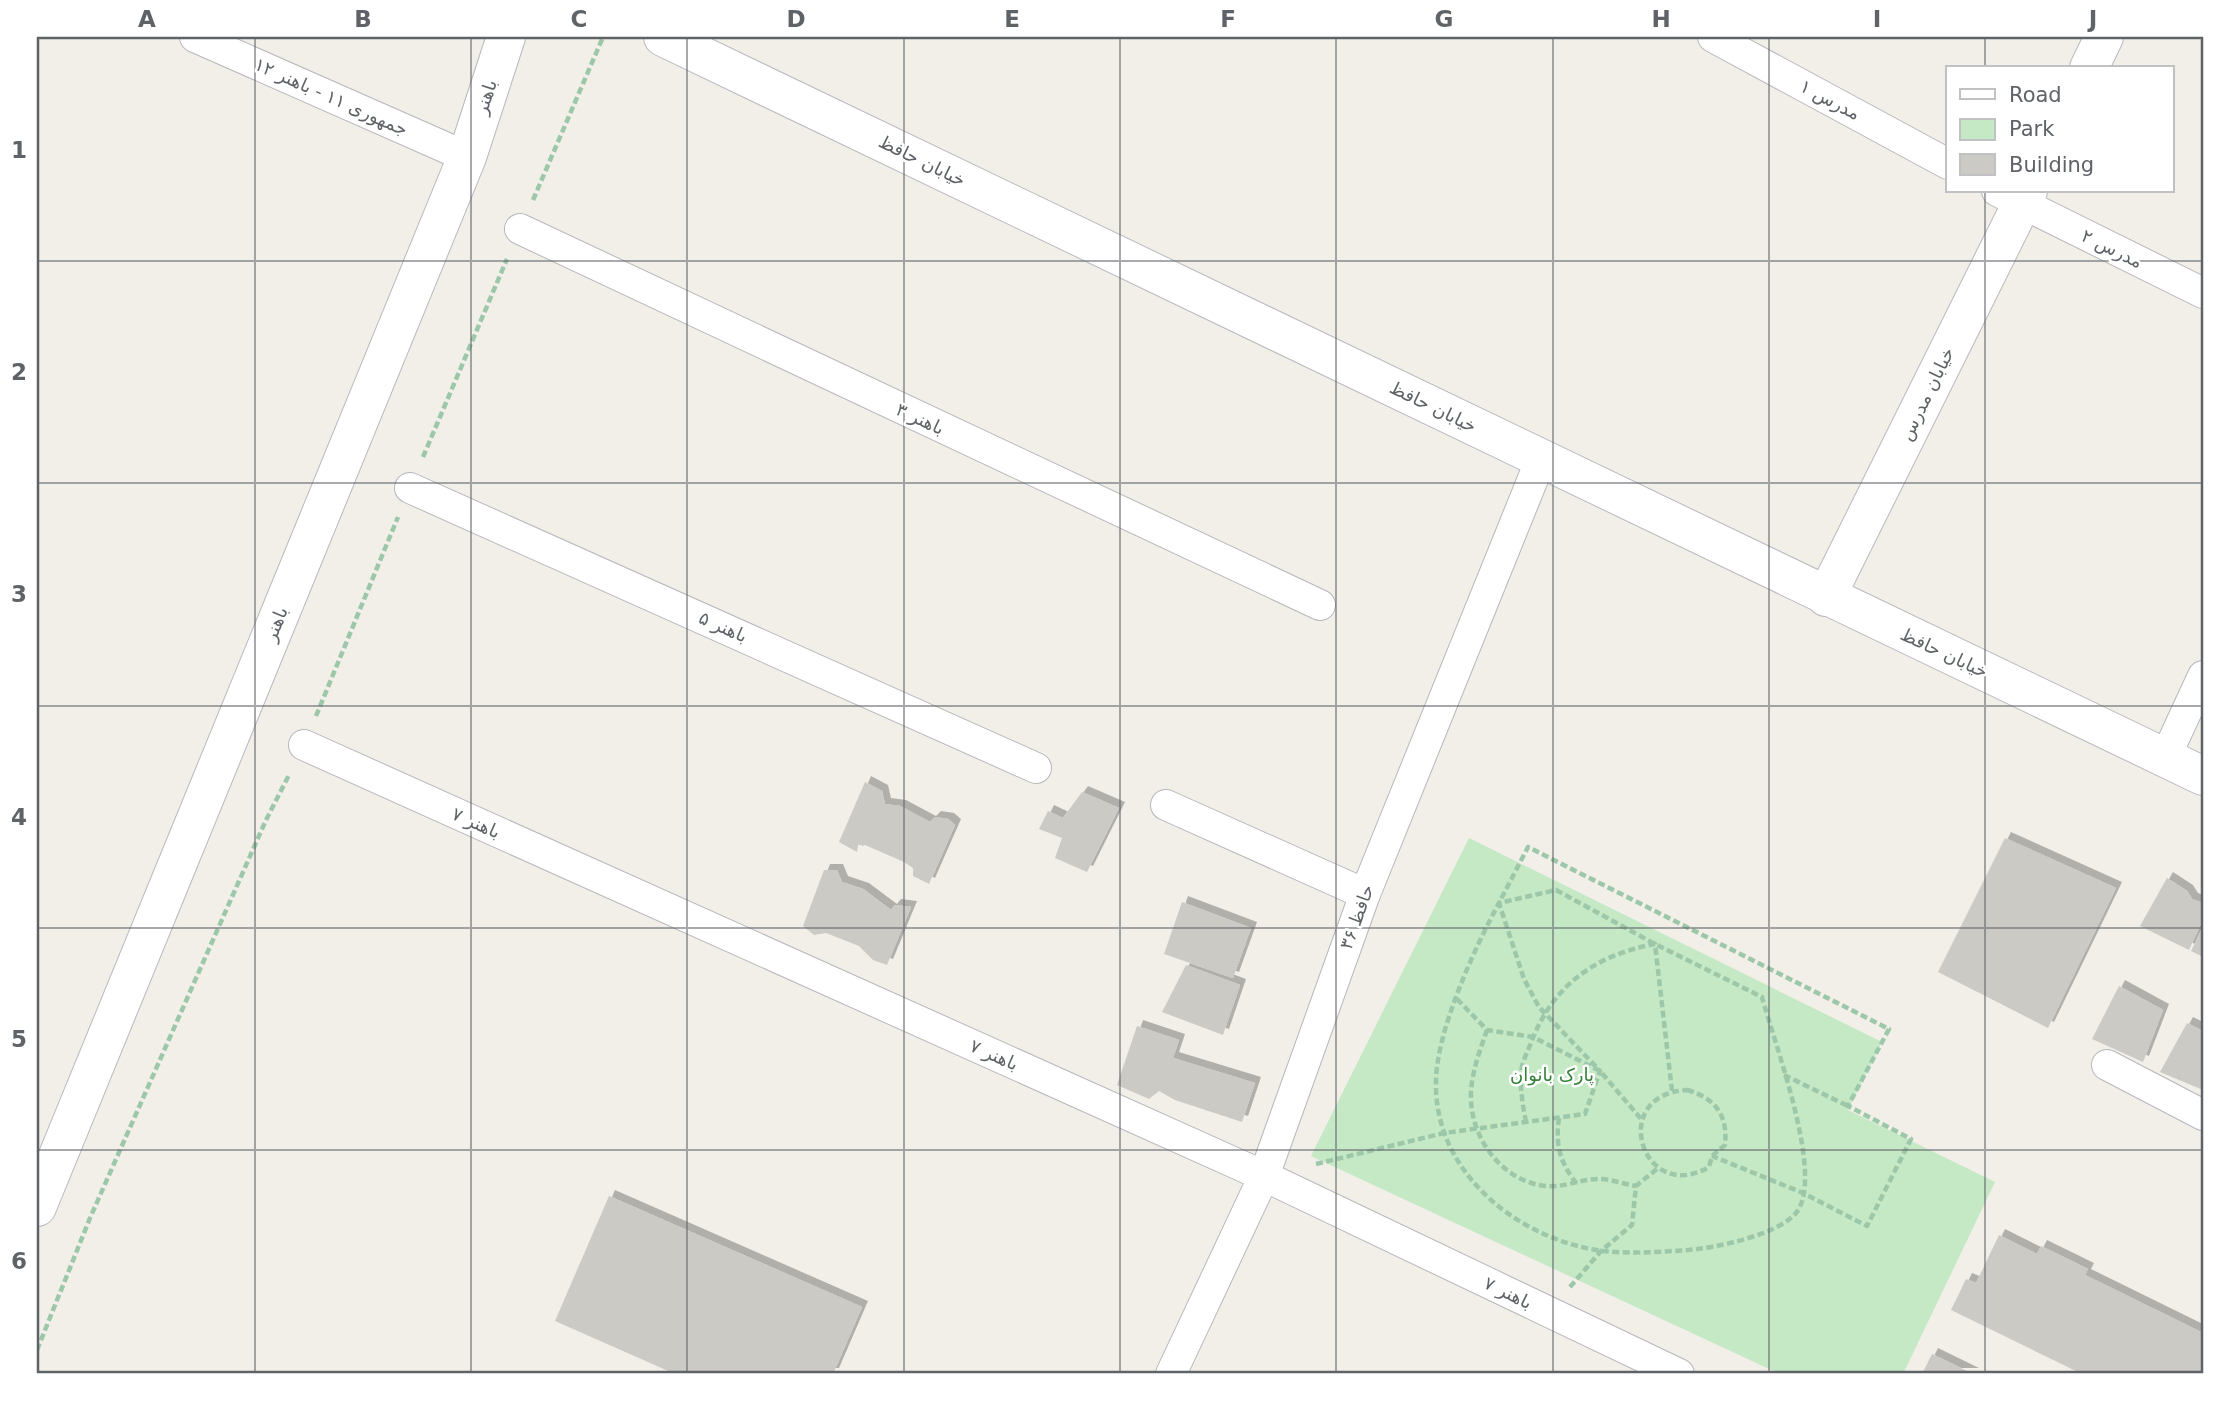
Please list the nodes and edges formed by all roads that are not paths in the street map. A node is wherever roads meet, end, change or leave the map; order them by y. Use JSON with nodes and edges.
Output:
{"nodes":[{"id":1,"x":195,"y":37,"type":"edge"},
{"id":2,"x":506,"y":37,"type":"edge"},
{"id":3,"x":663,"y":37,"type":"edge"},
{"id":4,"x":1713,"y":37,"type":"edge"},
{"id":5,"x":2104,"y":37,"type":"edge"},
{"id":6,"x":2090,"y":66,"type":"edge"},
{"id":7,"x":467,"y":157,"type":"junction"},
{"id":8,"x":1946,"y":163,"type":"edge"},
{"id":9,"x":2015,"y":195,"type":"edge"},
{"id":10,"x":520,"y":229,"type":"road end"},
{"id":11,"x":2203,"y":293,"type":"edge"},
{"id":12,"x":1541,"y":459,"type":"junction"},
{"id":13,"x":410,"y":488,"type":"road end"},
{"id":14,"x":1826,"y":597,"type":"junction"},
{"id":15,"x":1320,"y":606,"type":"dead end"},
{"id":16,"x":2203,"y":676,"type":"edge"},
{"id":17,"x":304,"y":745,"type":"road end"},
{"id":18,"x":2165,"y":758,"type":"junction"},
{"id":19,"x":1036,"y":768,"type":"dead end"},
{"id":20,"x":2203,"y":776,"type":"edge"},
{"id":21,"x":1166,"y":805,"type":"dead end"},
{"id":22,"x":1365,"y":894,"type":"junction"},
{"id":23,"x":2106,"y":1065,"type":"dead end"},
{"id":24,"x":2203,"y":1115,"type":"edge"},
{"id":25,"x":1264,"y":1176,"type":"junction"},
{"id":26,"x":37,"y":1207,"type":"edge"},
{"id":27,"x":1171,"y":1374,"type":"edge"},
{"id":28,"x":1679,"y":1374,"type":"edge"}],
"edges":[{"from":1,"to":7,"type":"street","name":"جمهوری ۱۱ - باهنر ۱۲"},
{"from":2,"to":7,"type":"main road","name":"باهنر"},
{"from":3,"to":12,"type":"main road","name":"خیابان حافظ"},
{"from":4,"to":8,"type":"street","name":"مدرس ۱"},
{"from":5,"to":6,"type":"main road"},
{"from":7,"to":26,"type":"main road","name":"باهنر"},
{"from":9,"to":11,"type":"street","name":"مدرس ۲"},
{"from":9,"to":14,"type":"main road","name":"خیابان مدرس"},
{"from":10,"to":15,"type":"street","name":"باهنر ۳"},
{"from":12,"to":14,"type":"main road","name":"خیابان حافظ"},
{"from":12,"to":22,"type":"street","name":"حافظ ۳۶"},
{"from":13,"to":19,"type":"street","name":"باهنر ۵"},
{"from":14,"to":18,"type":"main road","name":"خیابان حافظ"},
{"from":16,"to":18,"type":"street"},
{"from":17,"to":25,"type":"street","name":"باهنر ۷"},
{"from":18,"to":20,"type":"main road","name":"خیابان حافظ"},
{"from":21,"to":22,"type":"street"},
{"from":22,"to":25,"type":"street","name":"حافظ ۳۶"},
{"from":23,"to":24,"type":"street"},
{"from":25,"to":27,"type":"street","name":"حافظ ۳۶"},
{"from":25,"to":28,"type":"street","name":"باهنر ۷"}]}
